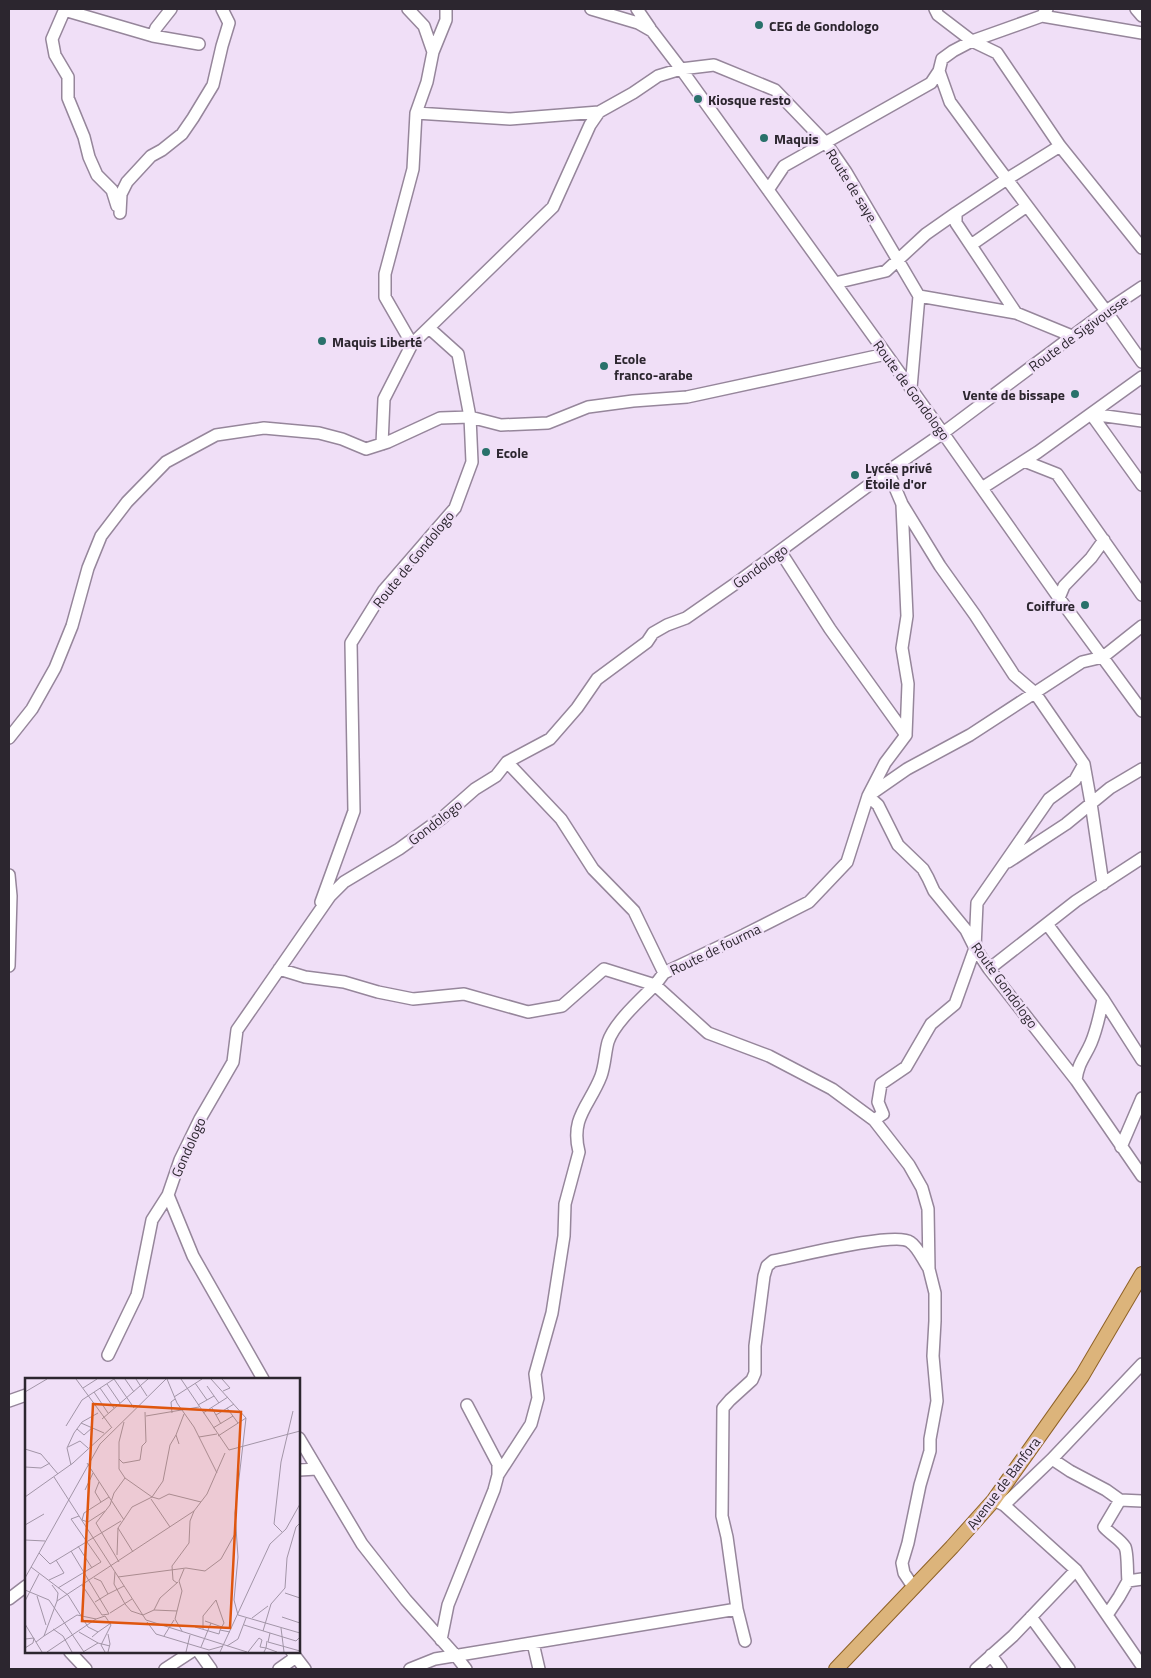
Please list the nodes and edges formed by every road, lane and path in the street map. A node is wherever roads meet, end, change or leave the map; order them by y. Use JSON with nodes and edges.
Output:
{"nodes":[{"id":1,"x":65,"y":9,"type":"edge"},
{"id":2,"x":171,"y":9,"type":"edge"},
{"id":3,"x":222,"y":9,"type":"edge"},
{"id":4,"x":408,"y":9,"type":"edge"},
{"id":5,"x":446,"y":9,"type":"edge"},
{"id":6,"x":591,"y":9,"type":"edge"},
{"id":7,"x":637,"y":9,"type":"edge"},
{"id":8,"x":935,"y":9,"type":"edge"},
{"id":9,"x":1136,"y":9,"type":"edge"},
{"id":10,"x":1045,"y":12,"type":"edge"},
{"id":11,"x":1142,"y":16,"type":"edge"},
{"id":12,"x":652,"y":32,"type":"junction"},
{"id":13,"x":1142,"y":33,"type":"edge"},
{"id":14,"x":153,"y":36,"type":"junction"},
{"id":15,"x":972,"y":41,"type":"junction"},
{"id":16,"x":200,"y":44,"type":"dead end"},
{"id":17,"x":433,"y":52,"type":"junction"},
{"id":18,"x":681,"y":69,"type":"junction"},
{"id":19,"x":939,"y":72,"type":"junction"},
{"id":20,"x":599,"y":112,"type":"junction"},
{"id":21,"x":416,"y":113,"type":"junction"},
{"id":22,"x":826,"y":143,"type":"junction"},
{"id":23,"x":1060,"y":146,"type":"junction"},
{"id":24,"x":1007,"y":179,"type":"junction"},
{"id":25,"x":768,"y":190,"type":"junction"},
{"id":26,"x":1027,"y":206,"type":"junction"},
{"id":27,"x":956,"y":213,"type":"junction"},
{"id":28,"x":970,"y":245,"type":"junction"},
{"id":29,"x":1142,"y":248,"type":"edge"},
{"id":30,"x":898,"y":261,"type":"junction"},
{"id":31,"x":835,"y":282,"type":"junction"},
{"id":32,"x":1142,"y":288,"type":"edge"},
{"id":33,"x":920,"y":296,"type":"junction"},
{"id":34,"x":1106,"y":311,"type":"junction"},
{"id":35,"x":1016,"y":313,"type":"junction"},
{"id":36,"x":429,"y":328,"type":"junction"},
{"id":37,"x":1072,"y":336,"type":"junction"},
{"id":38,"x":412,"y":344,"type":"junction"},
{"id":39,"x":886,"y":354,"type":"junction"},
{"id":40,"x":1142,"y":362,"type":"edge"},
{"id":41,"x":1142,"y":377,"type":"edge"},
{"id":42,"x":911,"y":388,"type":"junction"},
{"id":43,"x":1091,"y":414,"type":"junction"},
{"id":44,"x":470,"y":417,"type":"junction"},
{"id":45,"x":1142,"y":421,"type":"edge"},
{"id":46,"x":943,"y":433,"type":"junction"},
{"id":47,"x":382,"y":444,"type":"junction"},
{"id":48,"x":1024,"y":461,"type":"junction"},
{"id":49,"x":888,"y":471,"type":"junction"},
{"id":50,"x":1142,"y":485,"type":"edge"},
{"id":51,"x":982,"y":488,"type":"junction"},
{"id":52,"x":902,"y":504,"type":"junction"},
{"id":53,"x":1104,"y":540,"type":"junction"},
{"id":54,"x":780,"y":551,"type":"junction"},
{"id":55,"x":1142,"y":595,"type":"edge"},
{"id":56,"x":1059,"y":598,"type":"junction"},
{"id":57,"x":1142,"y":626,"type":"edge"},
{"id":58,"x":1103,"y":657,"type":"junction"},
{"id":59,"x":1035,"y":693,"type":"junction"},
{"id":60,"x":1142,"y":711,"type":"edge"},
{"id":61,"x":906,"y":735,"type":"junction"},
{"id":62,"x":9,"y":738,"type":"edge"},
{"id":63,"x":507,"y":762,"type":"junction"},
{"id":64,"x":1084,"y":764,"type":"junction"},
{"id":65,"x":1142,"y":769,"type":"edge"},
{"id":66,"x":868,"y":796,"type":"junction"},
{"id":67,"x":1091,"y":804,"type":"junction"},
{"id":68,"x":1142,"y":858,"type":"edge"},
{"id":69,"x":1003,"y":865,"type":"junction"},
{"id":70,"x":9,"y":875,"type":"edge"},
{"id":71,"x":1103,"y":884,"type":"junction"},
{"id":72,"x":317,"y":914,"type":"junction"},
{"id":73,"x":1047,"y":924,"type":"junction"},
{"id":74,"x":975,"y":948,"type":"junction"},
{"id":75,"x":9,"y":966,"type":"edge"},
{"id":76,"x":989,"y":969,"type":"junction"},
{"id":77,"x":279,"y":970,"type":"junction"},
{"id":78,"x":664,"y":973,"type":"junction"},
{"id":79,"x":655,"y":985,"type":"junction"},
{"id":80,"x":1103,"y":1000,"type":"junction"},
{"id":81,"x":1142,"y":1060,"type":"edge"},
{"id":82,"x":1076,"y":1080,"type":"junction"},
{"id":83,"x":1142,"y":1098,"type":"edge"},
{"id":84,"x":874,"y":1120,"type":"junction"},
{"id":85,"x":1121,"y":1147,"type":"junction"},
{"id":86,"x":1142,"y":1176,"type":"edge"},
{"id":87,"x":168,"y":1195,"type":"junction"},
{"id":88,"x":929,"y":1269,"type":"junction"},
{"id":89,"x":1142,"y":1274,"type":"edge"},
{"id":90,"x":108,"y":1355,"type":"dead end"},
{"id":91,"x":1142,"y":1364,"type":"edge"},
{"id":92,"x":262,"y":1378,"type":"edge"},
{"id":93,"x":25,"y":1395,"type":"edge"},
{"id":94,"x":9,"y":1401,"type":"edge"},
{"id":95,"x":467,"y":1405,"type":"dead end"},
{"id":96,"x":300,"y":1440,"type":"edge"},
{"id":97,"x":1052,"y":1459,"type":"junction"},
{"id":98,"x":317,"y":1468,"type":"junction"},
{"id":99,"x":300,"y":1470,"type":"edge"},
{"id":100,"x":498,"y":1475,"type":"junction"},
{"id":101,"x":1120,"y":1500,"type":"junction"},
{"id":102,"x":1142,"y":1502,"type":"edge"},
{"id":103,"x":999,"y":1503,"type":"junction"},
{"id":104,"x":1076,"y":1570,"type":"junction"},
{"id":105,"x":1142,"y":1579,"type":"edge"},
{"id":106,"x":1128,"y":1580,"type":"junction"},
{"id":107,"x":914,"y":1588,"type":"junction"},
{"id":108,"x":22,"y":1589,"type":"edge"},
{"id":109,"x":9,"y":1600,"type":"edge"},
{"id":110,"x":737,"y":1609,"type":"junction"},
{"id":111,"x":1107,"y":1616,"type":"junction"},
{"id":112,"x":1031,"y":1617,"type":"junction"},
{"id":113,"x":441,"y":1640,"type":"junction"},
{"id":114,"x":745,"y":1641,"type":"dead end"},
{"id":115,"x":533,"y":1643,"type":"junction"},
{"id":116,"x":71,"y":1653,"type":"edge"},
{"id":117,"x":189,"y":1653,"type":"edge"},
{"id":118,"x":200,"y":1653,"type":"edge"},
{"id":119,"x":294,"y":1654,"type":"edge"},
{"id":120,"x":991,"y":1655,"type":"junction"},
{"id":121,"x":456,"y":1656,"type":"junction"},
{"id":122,"x":1142,"y":1666,"type":"edge"},
{"id":123,"x":86,"y":1669,"type":"edge"},
{"id":124,"x":165,"y":1669,"type":"edge"},
{"id":125,"x":211,"y":1669,"type":"edge"},
{"id":126,"x":279,"y":1669,"type":"edge"},
{"id":127,"x":305,"y":1669,"type":"edge"},
{"id":128,"x":410,"y":1669,"type":"edge"},
{"id":129,"x":466,"y":1669,"type":"edge"},
{"id":130,"x":539,"y":1669,"type":"edge"},
{"id":131,"x":837,"y":1669,"type":"edge"},
{"id":132,"x":976,"y":1669,"type":"edge"},
{"id":133,"x":1001,"y":1669,"type":"edge"},
{"id":134,"x":1069,"y":1669,"type":"edge"}],
"edges":[{"from":1,"to":3,"type":"street"},
{"from":1,"to":14,"type":"street"},
{"from":2,"to":14,"type":"street"},
{"from":4,"to":17,"type":"street"},
{"from":5,"to":17,"type":"street"},
{"from":6,"to":12,"type":"street"},
{"from":7,"to":12,"type":"street"},
{"from":8,"to":15,"type":"street"},
{"from":9,"to":11,"type":"street"},
{"from":10,"to":13,"type":"street"},
{"from":10,"to":15,"type":"street"},
{"from":12,"to":18,"type":"street","name":"Route de Gondologo"},
{"from":14,"to":16,"type":"street"},
{"from":15,"to":19,"type":"street"},
{"from":15,"to":23,"type":"street"},
{"from":17,"to":21,"type":"street"},
{"from":18,"to":20,"type":"street","name":"Route de saye"},
{"from":18,"to":22,"type":"street","name":"Route de saye"},
{"from":18,"to":25,"type":"street","name":"Route de Gondologo"},
{"from":19,"to":22,"type":"street"},
{"from":19,"to":24,"type":"street"},
{"from":20,"to":21,"type":"street"},
{"from":20,"to":36,"type":"street"},
{"from":21,"to":38,"type":"street"},
{"from":22,"to":25,"type":"street"},
{"from":22,"to":30,"type":"street","name":"Route de saye"},
{"from":23,"to":24,"type":"street"},
{"from":23,"to":29,"type":"street"},
{"from":24,"to":26,"type":"street"},
{"from":24,"to":27,"type":"street"},
{"from":25,"to":31,"type":"street","name":"Route de Gondologo"},
{"from":26,"to":28,"type":"street"},
{"from":26,"to":34,"type":"street"},
{"from":27,"to":28,"type":"street"},
{"from":27,"to":30,"type":"street"},
{"from":28,"to":35,"type":"street"},
{"from":30,"to":31,"type":"street"},
{"from":30,"to":33,"type":"street","name":"Route de saye"},
{"from":31,"to":39,"type":"street","name":"Route de Gondologo"},
{"from":32,"to":34,"type":"street","name":"Route de Sigivousse"},
{"from":33,"to":35,"type":"street"},
{"from":33,"to":42,"type":"street"},
{"from":34,"to":37,"type":"street","name":"Route de Sigivousse"},
{"from":34,"to":40,"type":"street"},
{"from":35,"to":37,"type":"street"},
{"from":36,"to":38,"type":"street"},
{"from":36,"to":44,"type":"street","name":"Route de Gondologo"},
{"from":37,"to":46,"type":"street","name":"Route de Sigivousse"},
{"from":38,"to":47,"type":"street"},
{"from":39,"to":42,"type":"street","name":"Route de Gondologo"},
{"from":39,"to":44,"type":"street"},
{"from":41,"to":43,"type":"street"},
{"from":42,"to":46,"type":"street","name":"Route de Gondologo"},
{"from":43,"to":45,"type":"street"},
{"from":43,"to":48,"type":"street"},
{"from":43,"to":50,"type":"street"},
{"from":44,"to":47,"type":"street"},
{"from":44,"to":72,"type":"street","name":"Route de Gondologo"},
{"from":46,"to":49,"type":"street","name":"Gondologo"},
{"from":46,"to":51,"type":"street","name":"Route de Gondologo"},
{"from":47,"to":62,"type":"street"},
{"from":48,"to":51,"type":"street"},
{"from":48,"to":53,"type":"street"},
{"from":49,"to":52,"type":"street"},
{"from":49,"to":54,"type":"street","name":"Gondologo"},
{"from":51,"to":56,"type":"street","name":"Route de Gondologo"},
{"from":52,"to":59,"type":"street"},
{"from":52,"to":61,"type":"street"},
{"from":53,"to":55,"type":"street"},
{"from":53,"to":56,"type":"street"},
{"from":54,"to":61,"type":"street"},
{"from":54,"to":63,"type":"street","name":"Gondologo"},
{"from":56,"to":58,"type":"street","name":"Route de Gondologo"},
{"from":57,"to":58,"type":"street"},
{"from":58,"to":59,"type":"street"},
{"from":58,"to":60,"type":"street","name":"Route de Gondologo"},
{"from":59,"to":64,"type":"street"},
{"from":59,"to":66,"type":"street"},
{"from":61,"to":66,"type":"street","name":"Route de fourma"},
{"from":63,"to":72,"type":"street","name":"Gondologo"},
{"from":63,"to":78,"type":"street"},
{"from":64,"to":67,"type":"street"},
{"from":64,"to":69,"type":"street"},
{"from":65,"to":67,"type":"street"},
{"from":66,"to":74,"type":"street","name":"Route Gondologo"},
{"from":66,"to":78,"type":"street","name":"Route de fourma"},
{"from":67,"to":69,"type":"street"},
{"from":67,"to":71,"type":"street"},
{"from":68,"to":71,"type":"street"},
{"from":69,"to":74,"type":"street"},
{"from":70,"to":75,"type":"street"},
{"from":71,"to":73,"type":"street"},
{"from":72,"to":77,"type":"street","name":"Gondologo"},
{"from":73,"to":76,"type":"street"},
{"from":73,"to":80,"type":"street"},
{"from":74,"to":76,"type":"street","name":"Route Gondologo"},
{"from":74,"to":84,"type":"street"},
{"from":76,"to":82,"type":"street","name":"Route Gondologo"},
{"from":77,"to":79,"type":"street","name":"Route de fourma"},
{"from":77,"to":87,"type":"street","name":"Gondologo"},
{"from":78,"to":79,"type":"street","name":"Route de fourma"},
{"from":79,"to":84,"type":"street"},
{"from":79,"to":100,"type":"street"},
{"from":80,"to":81,"type":"street"},
{"from":80,"to":82,"type":"street"},
{"from":82,"to":85,"type":"street","name":"Route Gondologo"},
{"from":83,"to":85,"type":"street"},
{"from":84,"to":88,"type":"street"},
{"from":85,"to":86,"type":"street","name":"Route Gondologo"},
{"from":87,"to":90,"type":"street","name":"Gondologo"},
{"from":87,"to":92,"type":"street"},
{"from":88,"to":107,"type":"street"},
{"from":88,"to":110,"type":"street"},
{"from":89,"to":103,"type":"main road","name":"Avenue de Banfora"},
{"from":91,"to":97,"type":"street"},
{"from":93,"to":94,"type":"street"},
{"from":95,"to":100,"type":"street"},
{"from":96,"to":98,"type":"street"},
{"from":97,"to":101,"type":"street"},
{"from":97,"to":103,"type":"street"},
{"from":98,"to":99,"type":"street"},
{"from":98,"to":113,"type":"street"},
{"from":100,"to":113,"type":"street"},
{"from":101,"to":102,"type":"street"},
{"from":101,"to":106,"type":"street"},
{"from":103,"to":104,"type":"street"},
{"from":103,"to":107,"type":"main road","name":"Avenue de Banfora"},
{"from":104,"to":111,"type":"street"},
{"from":104,"to":112,"type":"street"},
{"from":105,"to":106,"type":"street"},
{"from":106,"to":111,"type":"street"},
{"from":107,"to":131,"type":"main road","name":"Avenue de Banfora"},
{"from":108,"to":109,"type":"street"},
{"from":110,"to":114,"type":"street"},
{"from":110,"to":115,"type":"street"},
{"from":111,"to":122,"type":"street"},
{"from":112,"to":120,"type":"street"},
{"from":112,"to":134,"type":"street"},
{"from":113,"to":121,"type":"street"},
{"from":115,"to":121,"type":"street"},
{"from":115,"to":130,"type":"street"},
{"from":116,"to":123,"type":"street"},
{"from":117,"to":124,"type":"street"},
{"from":118,"to":125,"type":"street"},
{"from":119,"to":126,"type":"street"},
{"from":119,"to":127,"type":"street"},
{"from":120,"to":132,"type":"street"},
{"from":120,"to":133,"type":"street"},
{"from":121,"to":128,"type":"street"},
{"from":121,"to":129,"type":"street"}]}
